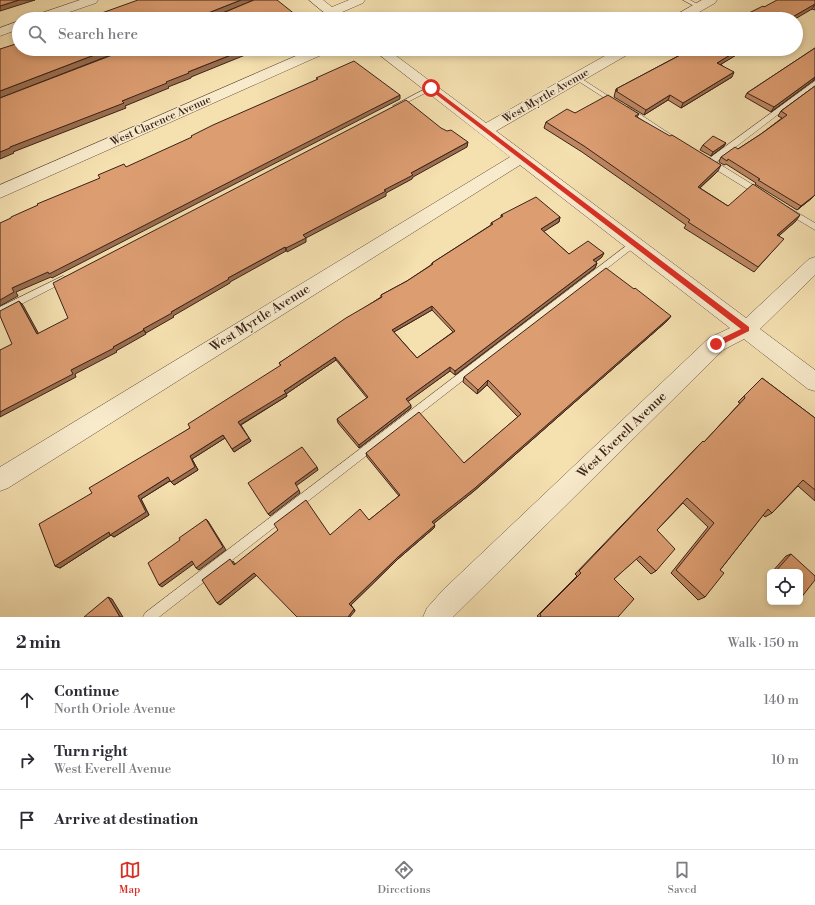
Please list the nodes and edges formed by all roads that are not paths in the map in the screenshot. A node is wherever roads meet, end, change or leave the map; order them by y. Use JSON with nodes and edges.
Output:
{"nodes":[{"id":1,"x":92,"y":0,"type":"edge"},
{"id":2,"x":315,"y":0,"type":"edge"},
{"id":3,"x":359,"y":0,"type":"edge"},
{"id":4,"x":686,"y":0,"type":"edge"},
{"id":5,"x":711,"y":0,"type":"edge"},
{"id":6,"x":700,"y":7,"type":"junction"},
{"id":7,"x":57,"y":12,"type":"edge"},
{"id":8,"x":332,"y":12,"type":"edge"},
{"id":9,"x":341,"y":12,"type":"edge"},
{"id":10,"x":691,"y":12,"type":"edge"},
{"id":11,"x":12,"y":28,"type":"edge"},
{"id":12,"x":0,"y":32,"type":"edge"},
{"id":13,"x":307,"y":56,"type":"edge"},
{"id":14,"x":388,"y":56,"type":"edge"},
{"id":15,"x":615,"y":56,"type":"edge"},
{"id":16,"x":577,"y":78,"type":"junction"},
{"id":17,"x":815,"y":83,"type":"edge"},
{"id":18,"x":431,"y":88,"type":"junction"},
{"id":19,"x":388,"y":110,"type":"edge"},
{"id":20,"x":486,"y":130,"type":"junction"},
{"id":21,"x":678,"y":141,"type":"edge"},
{"id":22,"x":521,"y":157,"type":"junction"},
{"id":23,"x":0,"y":192,"type":"edge"},
{"id":24,"x":770,"y":199,"type":"edge"},
{"id":25,"x":783,"y":207,"type":"edge"},
{"id":26,"x":815,"y":227,"type":"edge"},
{"id":27,"x":634,"y":243,"type":"junction"},
{"id":28,"x":815,"y":264,"type":"edge"},
{"id":29,"x":71,"y":274,"type":"edge"},
{"id":30,"x":0,"y":311,"type":"edge"},
{"id":31,"x":746,"y":329,"type":"junction"},
{"id":32,"x":815,"y":382,"type":"edge"},
{"id":33,"x":0,"y":480,"type":"edge"},
{"id":34,"x":149,"y":617,"type":"edge"},
{"id":35,"x":436,"y":617,"type":"edge"}],
"edges":[{"from":1,"to":7,"type":"street"},
{"from":2,"to":8,"type":"street"},
{"from":3,"to":9,"type":"street"},
{"from":4,"to":6,"type":"lane"},
{"from":5,"to":6,"type":"street"},
{"from":6,"to":10,"type":"street"},
{"from":11,"to":12,"type":"street"},
{"from":13,"to":23,"type":"street","name":"West Clarence Avenue"},
{"from":14,"to":18,"type":"street"},
{"from":15,"to":16,"type":"street","name":"West Myrtle Avenue"},
{"from":16,"to":20,"type":"street","name":"West Myrtle Avenue"},
{"from":16,"to":21,"type":"lane"},
{"from":17,"to":24,"type":"lane"},
{"from":18,"to":19,"type":"lane"},
{"from":18,"to":20,"type":"street"},
{"from":20,"to":22,"type":"street"},
{"from":22,"to":27,"type":"street"},
{"from":22,"to":33,"type":"street","name":"West Myrtle Avenue"},
{"from":25,"to":26,"type":"lane"},
{"from":27,"to":31,"type":"street"},
{"from":27,"to":34,"type":"lane"},
{"from":28,"to":31,"type":"street","name":"West Everell Avenue"},
{"from":29,"to":30,"type":"lane"},
{"from":31,"to":32,"type":"street"},
{"from":31,"to":35,"type":"street","name":"West Everell Avenue"}]}
